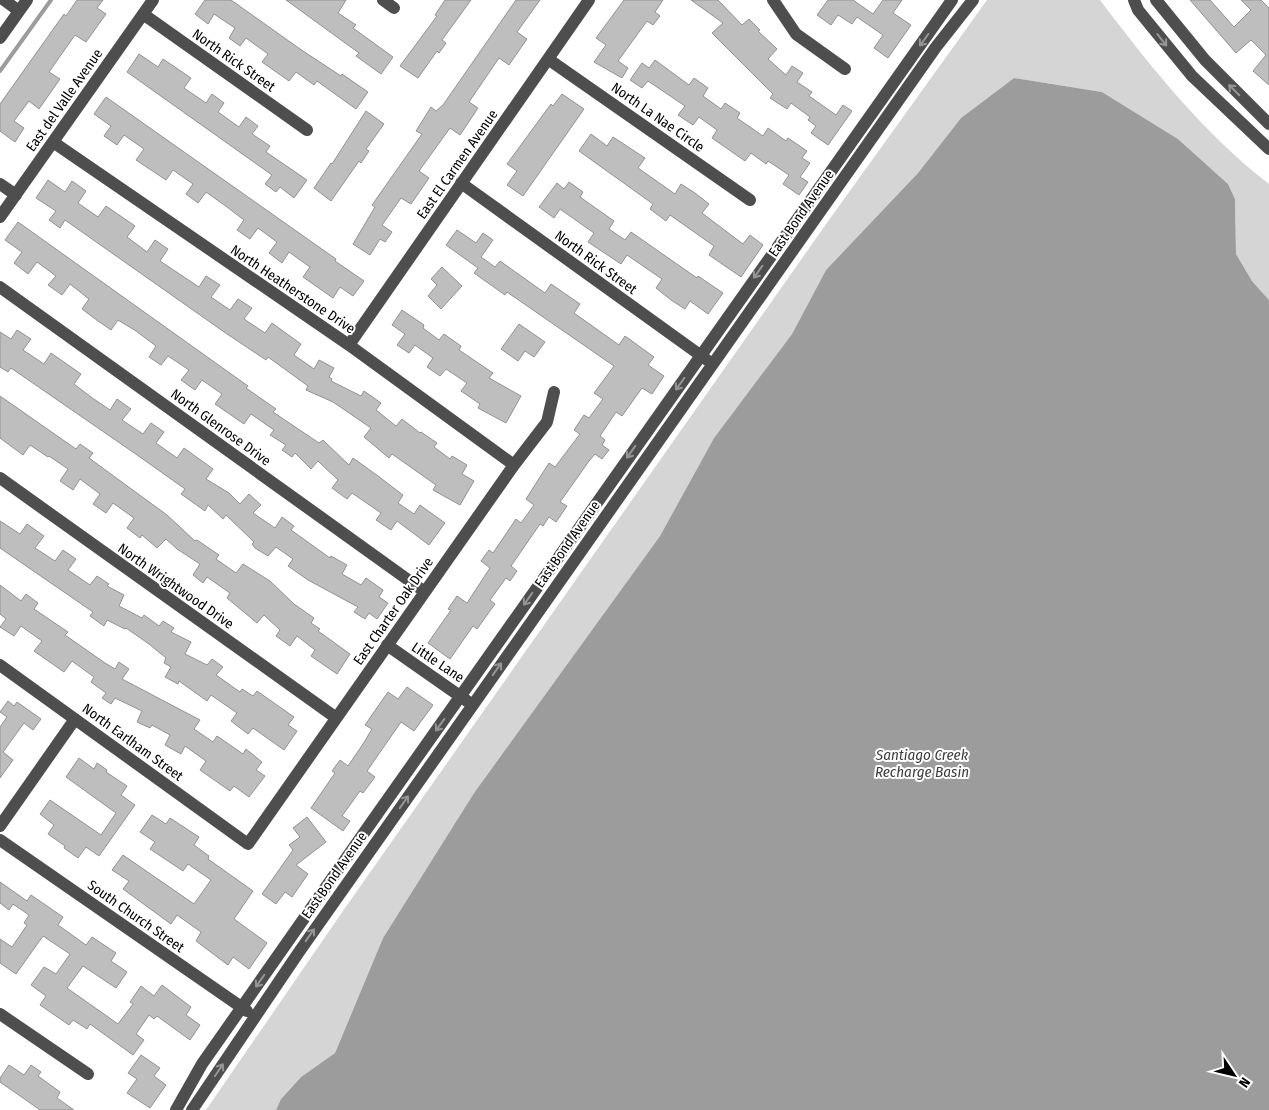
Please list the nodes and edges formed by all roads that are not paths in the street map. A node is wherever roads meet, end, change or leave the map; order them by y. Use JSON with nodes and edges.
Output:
{"nodes":[{"id":1,"x":4,"y":0,"type":"edge"},
{"id":2,"x":27,"y":0,"type":"edge"},
{"id":3,"x":153,"y":0,"type":"edge"},
{"id":4,"x":383,"y":0,"type":"edge"},
{"id":5,"x":589,"y":0,"type":"edge"},
{"id":6,"x":773,"y":0,"type":"edge"},
{"id":7,"x":952,"y":0,"type":"edge"},
{"id":8,"x":973,"y":0,"type":"edge"},
{"id":9,"x":1134,"y":0,"type":"edge"},
{"id":10,"x":1156,"y":0,"type":"edge"},
{"id":11,"x":394,"y":8,"type":"dead end"},
{"id":12,"x":19,"y":11,"type":"junction"},
{"id":13,"x":143,"y":14,"type":"junction"},
{"id":14,"x":0,"y":38,"type":"edge"},
{"id":15,"x":548,"y":59,"type":"junction"},
{"id":16,"x":845,"y":69,"type":"dead end"},
{"id":17,"x":1269,"y":124,"type":"edge"},
{"id":18,"x":307,"y":130,"type":"dead end"},
{"id":19,"x":53,"y":142,"type":"junction"},
{"id":20,"x":1269,"y":150,"type":"edge"},
{"id":21,"x":0,"y":184,"type":"edge"},
{"id":22,"x":461,"y":184,"type":"junction"},
{"id":23,"x":16,"y":195,"type":"junction"},
{"id":24,"x":750,"y":200,"type":"dead end"},
{"id":25,"x":0,"y":217,"type":"edge"},
{"id":26,"x":0,"y":287,"type":"edge"},
{"id":27,"x":348,"y":345,"type":"junction"},
{"id":28,"x":700,"y":355,"type":"junction"},
{"id":29,"x":713,"y":364,"type":"junction"},
{"id":30,"x":554,"y":392,"type":"dead end"},
{"id":31,"x":514,"y":465,"type":"junction"},
{"id":32,"x":0,"y":478,"type":"edge"},
{"id":33,"x":425,"y":592,"type":"junction"},
{"id":34,"x":387,"y":645,"type":"junction"},
{"id":35,"x":0,"y":665,"type":"edge"},
{"id":36,"x":460,"y":696,"type":"junction"},
{"id":37,"x":473,"y":704,"type":"junction"},
{"id":38,"x":336,"y":717,"type":"junction"},
{"id":39,"x":75,"y":719,"type":"junction"},
{"id":40,"x":0,"y":826,"type":"edge"},
{"id":41,"x":0,"y":840,"type":"edge"},
{"id":42,"x":248,"y":844,"type":"joint"},
{"id":43,"x":242,"y":1008,"type":"junction"},
{"id":44,"x":0,"y":1014,"type":"edge"},
{"id":45,"x":255,"y":1017,"type":"junction"},
{"id":46,"x":88,"y":1074,"type":"dead end"},
{"id":47,"x":176,"y":1110,"type":"edge"},
{"id":48,"x":192,"y":1110,"type":"edge"}],
"edges":[{"from":1,"to":12,"type":"street"},
{"from":2,"to":12,"type":"street"},
{"from":3,"to":13,"type":"street","name":"East del Valle Avenue"},
{"from":4,"to":11,"type":"street"},
{"from":5,"to":15,"type":"street","name":"East El Carmen Avenue"},
{"from":6,"to":16,"type":"street"},
{"from":7,"to":28,"type":"street","name":"East Bond Avenue","one_way":true},
{"from":8,"to":29,"type":"street","name":"East Bond Avenue"},
{"from":9,"to":20,"type":"street","one_way":true},
{"from":17,"to":10,"type":"street","one_way":true},
{"from":12,"to":14,"type":"street"},
{"from":13,"to":18,"type":"street","name":"North Rick Street"},
{"from":13,"to":19,"type":"street","name":"East del Valle Avenue"},
{"from":15,"to":22,"type":"street","name":"East El Carmen Avenue"},
{"from":15,"to":24,"type":"street","name":"North La Nae Circle"},
{"from":19,"to":23,"type":"street","name":"East del Valle Avenue"},
{"from":19,"to":27,"type":"street","name":"North Heatherstone Drive"},
{"from":21,"to":23,"type":"street"},
{"from":22,"to":27,"type":"street","name":"East El Carmen Avenue"},
{"from":22,"to":28,"type":"street","name":"North Rick Street"},
{"from":23,"to":25,"type":"street","name":"East del Valle Avenue"},
{"from":26,"to":33,"type":"street","name":"North Glenrose Drive"},
{"from":27,"to":31,"type":"street","name":"North Heatherstone Drive"},
{"from":28,"to":29,"type":"street","name":"North Rick Street"},
{"from":28,"to":36,"type":"street","name":"East Bond Avenue","one_way":true},
{"from":37,"to":29,"type":"street","name":"East Bond Avenue","one_way":true},
{"from":30,"to":31,"type":"street","name":"East Charter Oak Drive"},
{"from":31,"to":33,"type":"street","name":"East Charter Oak Drive"},
{"from":32,"to":38,"type":"street","name":"North Wrightwood Drive"},
{"from":33,"to":34,"type":"street","name":"East Charter Oak Drive"},
{"from":34,"to":36,"type":"street","name":"Little Lane"},
{"from":34,"to":38,"type":"street","name":"East Charter Oak Drive"},
{"from":35,"to":39,"type":"street","name":"North Earlham Street"},
{"from":36,"to":37,"type":"street","name":"Little Lane"},
{"from":36,"to":43,"type":"street","name":"East Bond Avenue","one_way":true},
{"from":45,"to":37,"type":"street","name":"East Bond Avenue","one_way":true},
{"from":38,"to":42,"type":"street","name":"East Charter Oak Drive"},
{"from":39,"to":40,"type":"street"},
{"from":39,"to":42,"type":"street","name":"North Earlham Street"},
{"from":41,"to":43,"type":"street","name":"South Church Street"},
{"from":43,"to":45,"type":"street","name":"South Church Street"},
{"from":43,"to":47,"type":"street","name":"East Bond Avenue"},
{"from":44,"to":46,"type":"street"},
{"from":48,"to":45,"type":"street","name":"East Bond Avenue","one_way":true}]}
